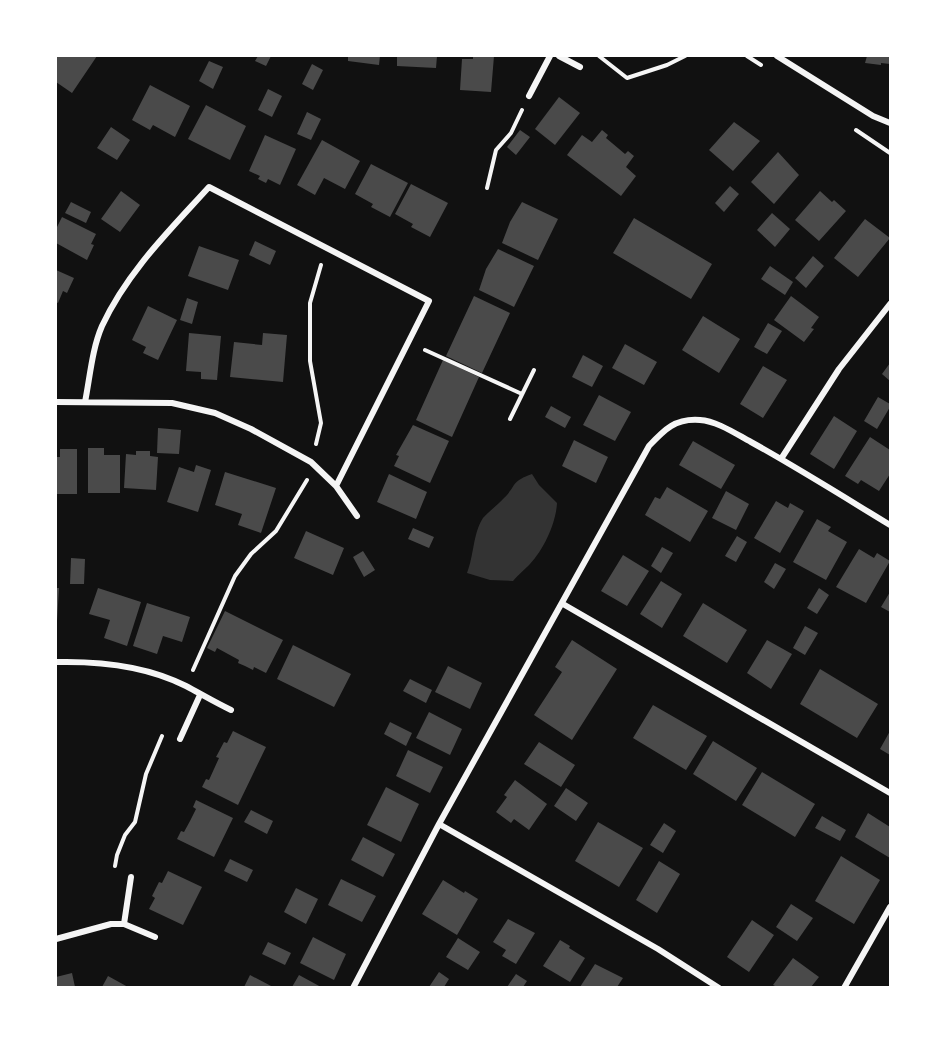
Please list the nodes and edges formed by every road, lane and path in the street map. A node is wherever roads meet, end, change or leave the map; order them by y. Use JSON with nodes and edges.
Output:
{"nodes":[{"id":1,"x":550,"y":56,"type":"edge"},
{"id":2,"x":559,"y":56,"type":"edge"},
{"id":3,"x":599,"y":56,"type":"edge"},
{"id":4,"x":684,"y":56,"type":"edge"},
{"id":5,"x":777,"y":56,"type":"edge"},
{"id":6,"x":580,"y":67,"type":"dead end"},
{"id":7,"x":529,"y":96,"type":"joint"},
{"id":8,"x":891,"y":123,"type":"edge"},
{"id":9,"x":487,"y":188,"type":"dead end"},
{"id":10,"x":326,"y":247,"type":"junction"},
{"id":11,"x":891,"y":304,"type":"edge"},
{"id":12,"x":408,"y":342,"type":"junction"},
{"id":13,"x":534,"y":370,"type":"dead end"},
{"id":14,"x":522,"y":394,"type":"junction"},
{"id":15,"x":56,"y":402,"type":"edge"},
{"id":16,"x":86,"y":402,"type":"junction"},
{"id":17,"x":510,"y":419,"type":"dead end"},
{"id":18,"x":782,"y":459,"type":"junction"},
{"id":19,"x":311,"y":462,"type":"junction"},
{"id":20,"x":336,"y":486,"type":"junction"},
{"id":21,"x":357,"y":516,"type":"dead end"},
{"id":22,"x":891,"y":525,"type":"edge"},
{"id":23,"x":563,"y":604,"type":"junction"},
{"id":24,"x":56,"y":662,"type":"edge"},
{"id":25,"x":185,"y":686,"type":"junction"},
{"id":26,"x":200,"y":695,"type":"junction"},
{"id":27,"x":231,"y":710,"type":"dead end"},
{"id":28,"x":166,"y":727,"type":"dead end"},
{"id":29,"x":180,"y":739,"type":"dead end"},
{"id":30,"x":891,"y":793,"type":"edge"},
{"id":31,"x":439,"y":824,"type":"junction"},
{"id":32,"x":131,"y":877,"type":"joint"},
{"id":33,"x":891,"y":907,"type":"edge"},
{"id":34,"x":124,"y":924,"type":"junction"},
{"id":35,"x":155,"y":938,"type":"dead end"},
{"id":36,"x":56,"y":939,"type":"edge"},
{"id":37,"x":353,"y":987,"type":"edge"},
{"id":38,"x":719,"y":987,"type":"edge"},
{"id":39,"x":844,"y":987,"type":"edge"}],
"edges":[{"from":1,"to":7,"type":"street"},
{"from":2,"to":6,"type":"street"},
{"from":3,"to":4,"type":"path"},
{"from":5,"to":8,"type":"street"},
{"from":7,"to":9,"type":"path"},
{"from":10,"to":12,"type":"street"},
{"from":10,"to":16,"type":"street"},
{"from":10,"to":19,"type":"path"},
{"from":11,"to":18,"type":"street"},
{"from":12,"to":14,"type":"path"},
{"from":12,"to":20,"type":"street"},
{"from":13,"to":14,"type":"path"},
{"from":14,"to":17,"type":"path"},
{"from":15,"to":16,"type":"street"},
{"from":16,"to":19,"type":"street"},
{"from":18,"to":22,"type":"street"},
{"from":18,"to":23,"type":"street"},
{"from":19,"to":20,"type":"street"},
{"from":19,"to":25,"type":"path"},
{"from":20,"to":21,"type":"street"},
{"from":23,"to":30,"type":"street"},
{"from":23,"to":31,"type":"street"},
{"from":24,"to":25,"type":"street"},
{"from":25,"to":26,"type":"street"},
{"from":26,"to":27,"type":"street"},
{"from":26,"to":29,"type":"street"},
{"from":28,"to":32,"type":"path"},
{"from":31,"to":37,"type":"street"},
{"from":31,"to":38,"type":"street"},
{"from":32,"to":34,"type":"street"},
{"from":33,"to":39,"type":"street"},
{"from":34,"to":35,"type":"street"},
{"from":34,"to":36,"type":"street"}]}
